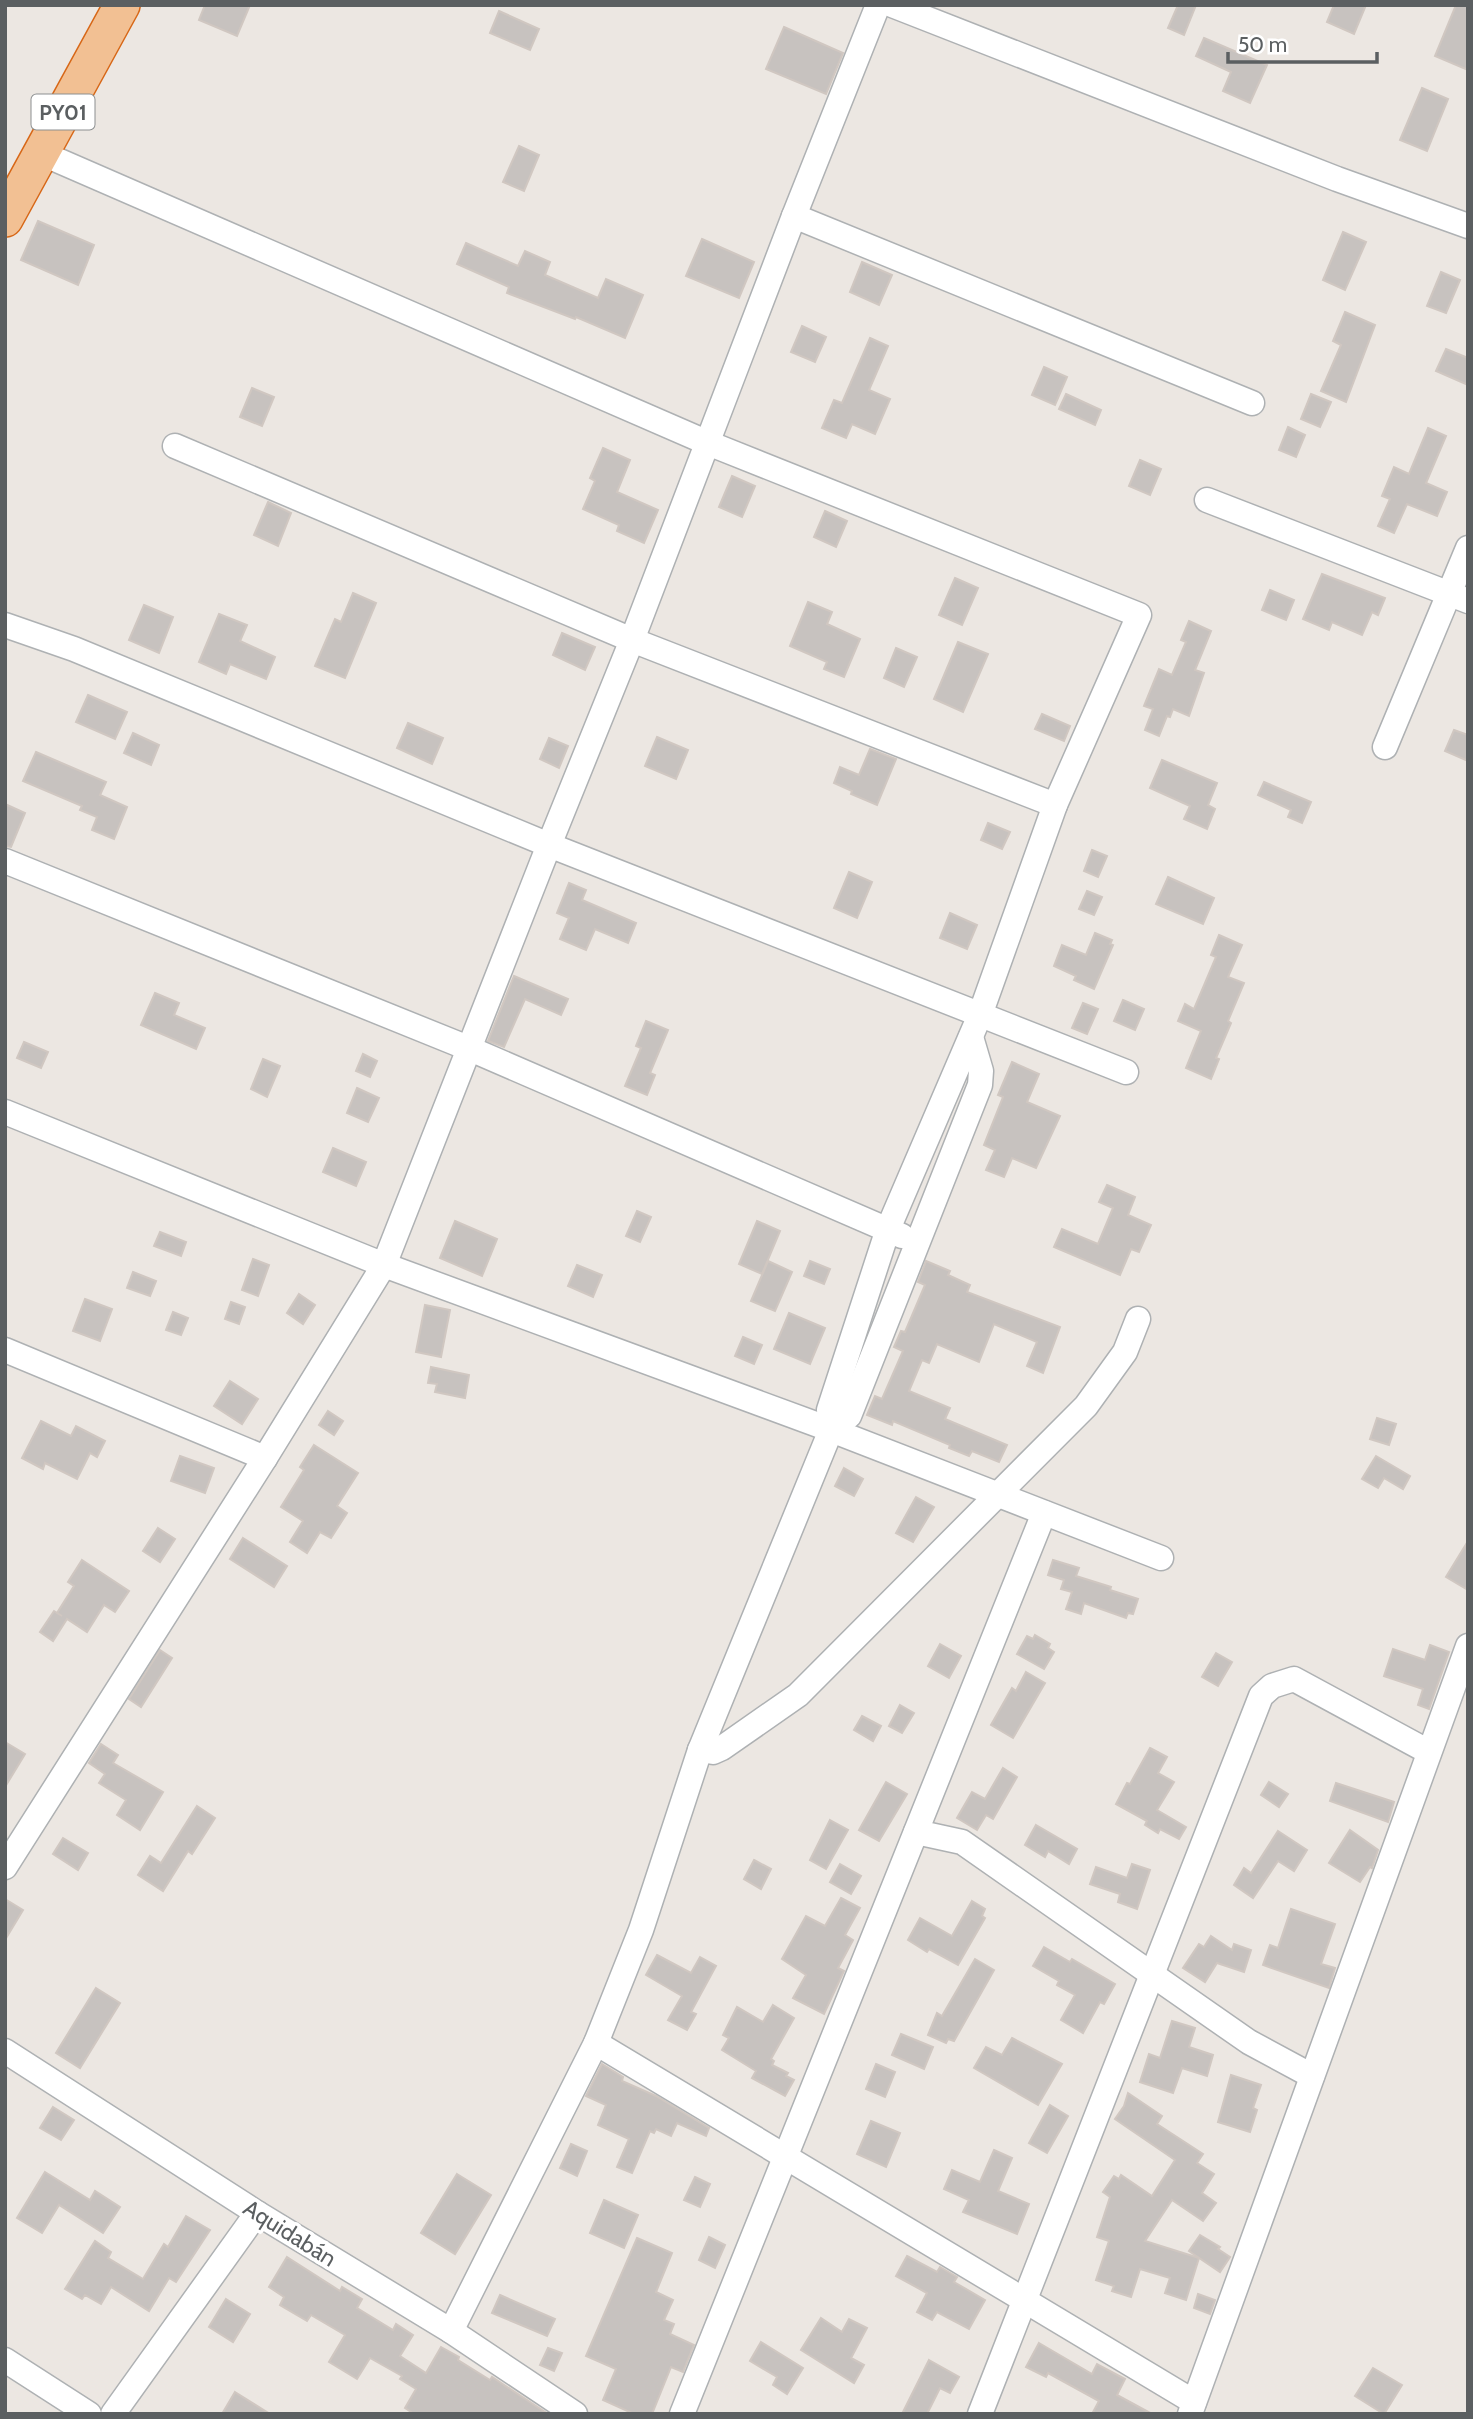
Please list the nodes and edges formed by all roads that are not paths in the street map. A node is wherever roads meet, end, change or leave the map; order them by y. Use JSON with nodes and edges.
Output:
{"nodes":[{"id":1,"x":122,"y":5,"type":"edge"},
{"id":2,"x":878,"y":5,"type":"edge"},
{"id":3,"x":892,"y":5,"type":"edge"},
{"id":4,"x":41,"y":153,"type":"junction"},
{"id":5,"x":794,"y":216,"type":"junction"},
{"id":6,"x":5,"y":219,"type":"edge"},
{"id":7,"x":1468,"y":226,"type":"edge"},
{"id":8,"x":1252,"y":404,"type":"dead end"},
{"id":9,"x":708,"y":443,"type":"junction"},
{"id":10,"x":174,"y":446,"type":"dead end"},
{"id":11,"x":1208,"y":500,"type":"dead end"},
{"id":12,"x":1468,"y":548,"type":"edge"},
{"id":13,"x":1458,"y":598,"type":"edge"},
{"id":14,"x":5,"y":625,"type":"edge"},
{"id":15,"x":632,"y":640,"type":"junction"},
{"id":16,"x":1385,"y":747,"type":"dead end"},
{"id":17,"x":1055,"y":805,"type":"junction"},
{"id":18,"x":548,"y":845,"type":"junction"},
{"id":19,"x":5,"y":861,"type":"edge"},
{"id":20,"x":975,"y":1026,"type":"junction"},
{"id":21,"x":468,"y":1048,"type":"junction"},
{"id":22,"x":1126,"y":1072,"type":"dead end"},
{"id":23,"x":5,"y":1112,"type":"edge"},
{"id":24,"x":888,"y":1229,"type":"junction"},
{"id":25,"x":916,"y":1242,"type":"junction"},
{"id":26,"x":384,"y":1265,"type":"junction"},
{"id":27,"x":1138,"y":1319,"type":"dead end"},
{"id":28,"x":5,"y":1350,"type":"edge"},
{"id":29,"x":832,"y":1428,"type":"junction"},
{"id":30,"x":265,"y":1458,"type":"junction"},
{"id":31,"x":998,"y":1495,"type":"junction"},
{"id":32,"x":1044,"y":1513,"type":"junction"},
{"id":33,"x":1161,"y":1559,"type":"dead end"},
{"id":34,"x":1468,"y":1646,"type":"edge"},
{"id":35,"x":700,"y":1750,"type":"junction"},
{"id":36,"x":1429,"y":1752,"type":"junction"},
{"id":37,"x":916,"y":1832,"type":"junction"},
{"id":38,"x":5,"y":1867,"type":"edge"},
{"id":39,"x":1152,"y":1974,"type":"junction"},
{"id":40,"x":596,"y":2043,"type":"junction"},
{"id":41,"x":5,"y":2051,"type":"edge"},
{"id":42,"x":1312,"y":2076,"type":"junction"},
{"id":43,"x":786,"y":2157,"type":"junction"},
{"id":44,"x":257,"y":2213,"type":"junction"},
{"id":45,"x":1024,"y":2300,"type":"junction"},
{"id":46,"x":451,"y":2331,"type":"junction"},
{"id":47,"x":5,"y":2360,"type":"edge"},
{"id":48,"x":1192,"y":2408,"type":"edge"},
{"id":49,"x":89,"y":2414,"type":"edge"},
{"id":50,"x":113,"y":2414,"type":"edge"},
{"id":51,"x":576,"y":2414,"type":"edge"},
{"id":52,"x":682,"y":2414,"type":"edge"},
{"id":53,"x":980,"y":2414,"type":"edge"}],
"edges":[{"from":1,"to":4,"type":"highway","number":"PY01"},
{"from":2,"to":5,"type":"street"},
{"from":3,"to":7,"type":"street"},
{"from":4,"to":6,"type":"highway","number":"PY01"},
{"from":4,"to":9,"type":"street"},
{"from":5,"to":8,"type":"street"},
{"from":5,"to":9,"type":"street"},
{"from":9,"to":15,"type":"street"},
{"from":9,"to":17,"type":"street"},
{"from":10,"to":15,"type":"street"},
{"from":11,"to":13,"type":"street"},
{"from":12,"to":13,"type":"street"},
{"from":13,"to":16,"type":"street"},
{"from":14,"to":18,"type":"street"},
{"from":15,"to":17,"type":"street"},
{"from":15,"to":18,"type":"street"},
{"from":17,"to":20,"type":"street"},
{"from":18,"to":20,"type":"street"},
{"from":18,"to":21,"type":"street"},
{"from":19,"to":21,"type":"street"},
{"from":20,"to":22,"type":"street"},
{"from":20,"to":24,"type":"street"},
{"from":20,"to":25,"type":"street"},
{"from":21,"to":24,"type":"street"},
{"from":21,"to":26,"type":"street"},
{"from":23,"to":26,"type":"street"},
{"from":24,"to":25,"type":"street"},
{"from":24,"to":29,"type":"street"},
{"from":25,"to":29,"type":"street"},
{"from":26,"to":29,"type":"street"},
{"from":26,"to":30,"type":"street"},
{"from":27,"to":31,"type":"street"},
{"from":28,"to":30,"type":"street"},
{"from":29,"to":31,"type":"street"},
{"from":29,"to":35,"type":"street"},
{"from":30,"to":38,"type":"street"},
{"from":31,"to":32,"type":"street"},
{"from":31,"to":35,"type":"street"},
{"from":32,"to":33,"type":"street"},
{"from":32,"to":37,"type":"street"},
{"from":34,"to":36,"type":"street"},
{"from":35,"to":40,"type":"street"},
{"from":36,"to":39,"type":"street"},
{"from":36,"to":42,"type":"street"},
{"from":37,"to":39,"type":"street"},
{"from":37,"to":43,"type":"street"},
{"from":39,"to":42,"type":"street"},
{"from":39,"to":45,"type":"street"},
{"from":40,"to":43,"type":"street"},
{"from":40,"to":46,"type":"street"},
{"from":41,"to":44,"type":"street","name":"Aquidabán"},
{"from":42,"to":48,"type":"street"},
{"from":43,"to":45,"type":"street"},
{"from":43,"to":52,"type":"street"},
{"from":44,"to":46,"type":"street","name":"Aquidabán"},
{"from":44,"to":50,"type":"street"},
{"from":45,"to":48,"type":"street"},
{"from":45,"to":53,"type":"street"},
{"from":46,"to":51,"type":"street","name":"Aquidabán"},
{"from":47,"to":49,"type":"street"}]}
